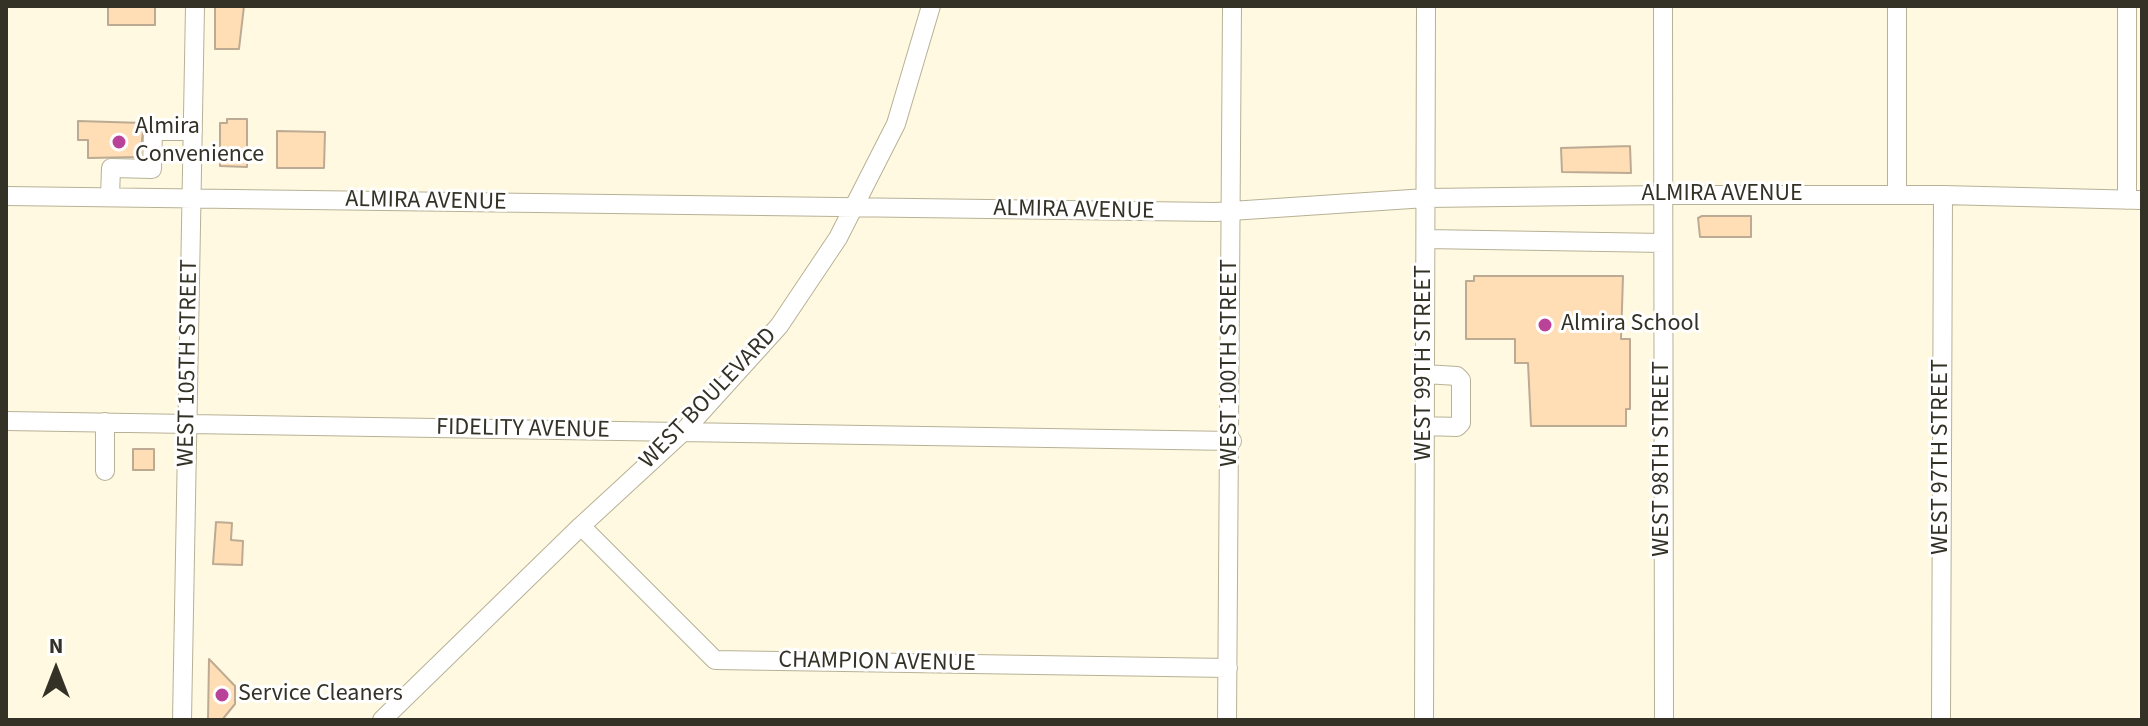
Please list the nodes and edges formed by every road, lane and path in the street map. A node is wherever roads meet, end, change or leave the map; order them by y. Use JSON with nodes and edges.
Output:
{"nodes":[{"id":1,"x":195,"y":6,"type":"edge"},
{"id":2,"x":931,"y":6,"type":"edge"},
{"id":3,"x":1232,"y":6,"type":"edge"},
{"id":4,"x":1426,"y":6,"type":"edge"},
{"id":5,"x":1663,"y":6,"type":"edge"},
{"id":6,"x":1897,"y":6,"type":"edge"},
{"id":7,"x":2127,"y":6,"type":"edge"},
{"id":8,"x":193,"y":131,"type":"junction"},
{"id":9,"x":1663,"y":195,"type":"junction"},
{"id":10,"x":1897,"y":195,"type":"junction"},
{"id":11,"x":1943,"y":195,"type":"junction"},
{"id":12,"x":6,"y":196,"type":"edge"},
{"id":13,"x":110,"y":197,"type":"junction"},
{"id":14,"x":192,"y":198,"type":"junction"},
{"id":15,"x":1426,"y":198,"type":"junction"},
{"id":16,"x":2134,"y":200,"type":"edge"},
{"id":17,"x":853,"y":209,"type":"junction"},
{"id":18,"x":1231,"y":212,"type":"junction"},
{"id":19,"x":1426,"y":239,"type":"junction"},
{"id":20,"x":1663,"y":243,"type":"junction"},
{"id":21,"x":1425,"y":374,"type":"junction"},
{"id":22,"x":6,"y":421,"type":"edge"},
{"id":23,"x":105,"y":422,"type":"junction"},
{"id":24,"x":188,"y":424,"type":"junction"},
{"id":25,"x":1425,"y":426,"type":"junction"},
{"id":26,"x":683,"y":432,"type":"junction"},
{"id":27,"x":1232,"y":441,"type":"junction"},
{"id":28,"x":105,"y":471,"type":"dead end"},
{"id":29,"x":581,"y":526,"type":"junction"},
{"id":30,"x":1228,"y":668,"type":"junction"},
{"id":31,"x":182,"y":720,"type":"edge"},
{"id":32,"x":382,"y":720,"type":"edge"},
{"id":33,"x":1227,"y":720,"type":"edge"},
{"id":34,"x":1424,"y":720,"type":"edge"},
{"id":35,"x":1664,"y":720,"type":"edge"},
{"id":36,"x":1941,"y":720,"type":"edge"}],
"edges":[{"from":1,"to":8,"type":"street","name":"WEST 105TH STREET"},
{"from":2,"to":17,"type":"street","name":"WEST BOULEVARD"},
{"from":3,"to":18,"type":"street","name":"WEST 100TH STREET"},
{"from":4,"to":15,"type":"street","name":"WEST 99TH STREET"},
{"from":5,"to":9,"type":"street","name":"WEST 98TH STREET"},
{"from":6,"to":10,"type":"street"},
{"from":7,"to":16,"type":"street"},
{"from":8,"to":13,"type":"street"},
{"from":8,"to":14,"type":"street","name":"WEST 105TH STREET"},
{"from":9,"to":10,"type":"street","name":"ALMIRA AVENUE"},
{"from":9,"to":15,"type":"street","name":"ALMIRA AVENUE"},
{"from":9,"to":20,"type":"street","name":"WEST 98TH STREET"},
{"from":10,"to":11,"type":"street","name":"ALMIRA AVENUE"},
{"from":11,"to":16,"type":"street","name":"ALMIRA AVENUE"},
{"from":11,"to":36,"type":"street","name":"WEST 97TH STREET"},
{"from":12,"to":13,"type":"street","name":"ALMIRA AVENUE"},
{"from":13,"to":14,"type":"street","name":"ALMIRA AVENUE"},
{"from":14,"to":17,"type":"street","name":"ALMIRA AVENUE"},
{"from":14,"to":24,"type":"street","name":"WEST 105TH STREET"},
{"from":15,"to":18,"type":"street","name":"ALMIRA AVENUE"},
{"from":15,"to":19,"type":"street","name":"WEST 99TH STREET"},
{"from":17,"to":18,"type":"street","name":"ALMIRA AVENUE"},
{"from":17,"to":26,"type":"street","name":"WEST BOULEVARD"},
{"from":18,"to":27,"type":"street","name":"WEST 100TH STREET"},
{"from":19,"to":20,"type":"street"},
{"from":19,"to":21,"type":"street","name":"WEST 99TH STREET"},
{"from":20,"to":35,"type":"street","name":"WEST 98TH STREET"},
{"from":21,"to":25,"type":"street","name":"WEST 99TH STREET"},
{"from":21,"to":25,"type":"street"},
{"from":22,"to":23,"type":"street","name":"FIDELITY AVENUE"},
{"from":23,"to":24,"type":"street","name":"FIDELITY AVENUE"},
{"from":23,"to":28,"type":"street"},
{"from":24,"to":26,"type":"street","name":"FIDELITY AVENUE"},
{"from":24,"to":31,"type":"street","name":"WEST 105TH STREET"},
{"from":25,"to":34,"type":"street","name":"WEST 99TH STREET"},
{"from":26,"to":27,"type":"street","name":"FIDELITY AVENUE"},
{"from":26,"to":29,"type":"street","name":"WEST BOULEVARD"},
{"from":27,"to":30,"type":"street","name":"WEST 100TH STREET"},
{"from":29,"to":30,"type":"street","name":"CHAMPION AVENUE"},
{"from":29,"to":32,"type":"street","name":"WEST BOULEVARD"},
{"from":30,"to":33,"type":"street","name":"WEST 100TH STREET"}]}
